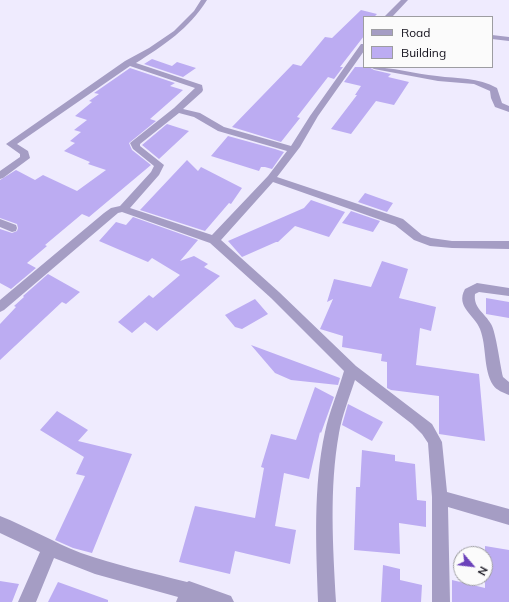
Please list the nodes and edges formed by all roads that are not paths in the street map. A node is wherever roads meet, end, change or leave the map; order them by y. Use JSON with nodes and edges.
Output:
{"nodes":[{"id":1,"x":204,"y":0,"type":"edge"},
{"id":2,"x":405,"y":0,"type":"edge"},
{"id":3,"x":389,"y":16,"type":"edge"},
{"id":4,"x":493,"y":37,"type":"edge"},
{"id":5,"x":509,"y":39,"type":"edge"},
{"id":6,"x":363,"y":47,"type":"edge"},
{"id":7,"x":128,"y":63,"type":"junction"},
{"id":8,"x":352,"y":63,"type":"junction"},
{"id":9,"x":363,"y":65,"type":"edge"},
{"id":10,"x":379,"y":68,"type":"edge"},
{"id":11,"x":509,"y":109,"type":"edge"},
{"id":12,"x":177,"y":110,"type":"junction"},
{"id":13,"x":293,"y":150,"type":"junction"},
{"id":14,"x":0,"y":176,"type":"edge"},
{"id":15,"x":271,"y":178,"type":"junction"},
{"id":16,"x":123,"y":209,"type":"junction"},
{"id":17,"x":0,"y":223,"type":"edge"},
{"id":18,"x":12,"y":228,"type":"dead end"},
{"id":19,"x":214,"y":240,"type":"junction"},
{"id":20,"x":509,"y":245,"type":"edge"},
{"id":21,"x":509,"y":292,"type":"edge"},
{"id":22,"x":0,"y":307,"type":"edge"},
{"id":23,"x":351,"y":370,"type":"junction"},
{"id":24,"x":509,"y":388,"type":"edge"},
{"id":25,"x":440,"y":497,"type":"junction"},
{"id":26,"x":509,"y":517,"type":"edge"},
{"id":27,"x":0,"y":524,"type":"edge"},
{"id":28,"x":50,"y":548,"type":"junction"},
{"id":29,"x":187,"y":596,"type":"edge"},
{"id":30,"x":27,"y":602,"type":"edge"},
{"id":31,"x":225,"y":602,"type":"edge"},
{"id":32,"x":327,"y":602,"type":"edge"},
{"id":33,"x":441,"y":602,"type":"edge"}],
"edges":[{"from":1,"to":7,"type":"street"},
{"from":2,"to":3,"type":"street"},
{"from":4,"to":5,"type":"street"},
{"from":6,"to":8,"type":"street"},
{"from":7,"to":12,"type":"street"},
{"from":7,"to":14,"type":"street"},
{"from":8,"to":9,"type":"street"},
{"from":8,"to":13,"type":"street"},
{"from":10,"to":11,"type":"street"},
{"from":12,"to":13,"type":"street"},
{"from":12,"to":16,"type":"street"},
{"from":13,"to":15,"type":"street"},
{"from":15,"to":19,"type":"street"},
{"from":15,"to":20,"type":"street"},
{"from":16,"to":19,"type":"street"},
{"from":16,"to":22,"type":"street"},
{"from":17,"to":18,"type":"street"},
{"from":19,"to":23,"type":"street"},
{"from":21,"to":24,"type":"street"},
{"from":23,"to":25,"type":"street"},
{"from":23,"to":32,"type":"street"},
{"from":25,"to":26,"type":"street"},
{"from":25,"to":33,"type":"street"},
{"from":27,"to":28,"type":"street"},
{"from":28,"to":29,"type":"street"},
{"from":28,"to":30,"type":"street"},
{"from":29,"to":31,"type":"street"}]}
